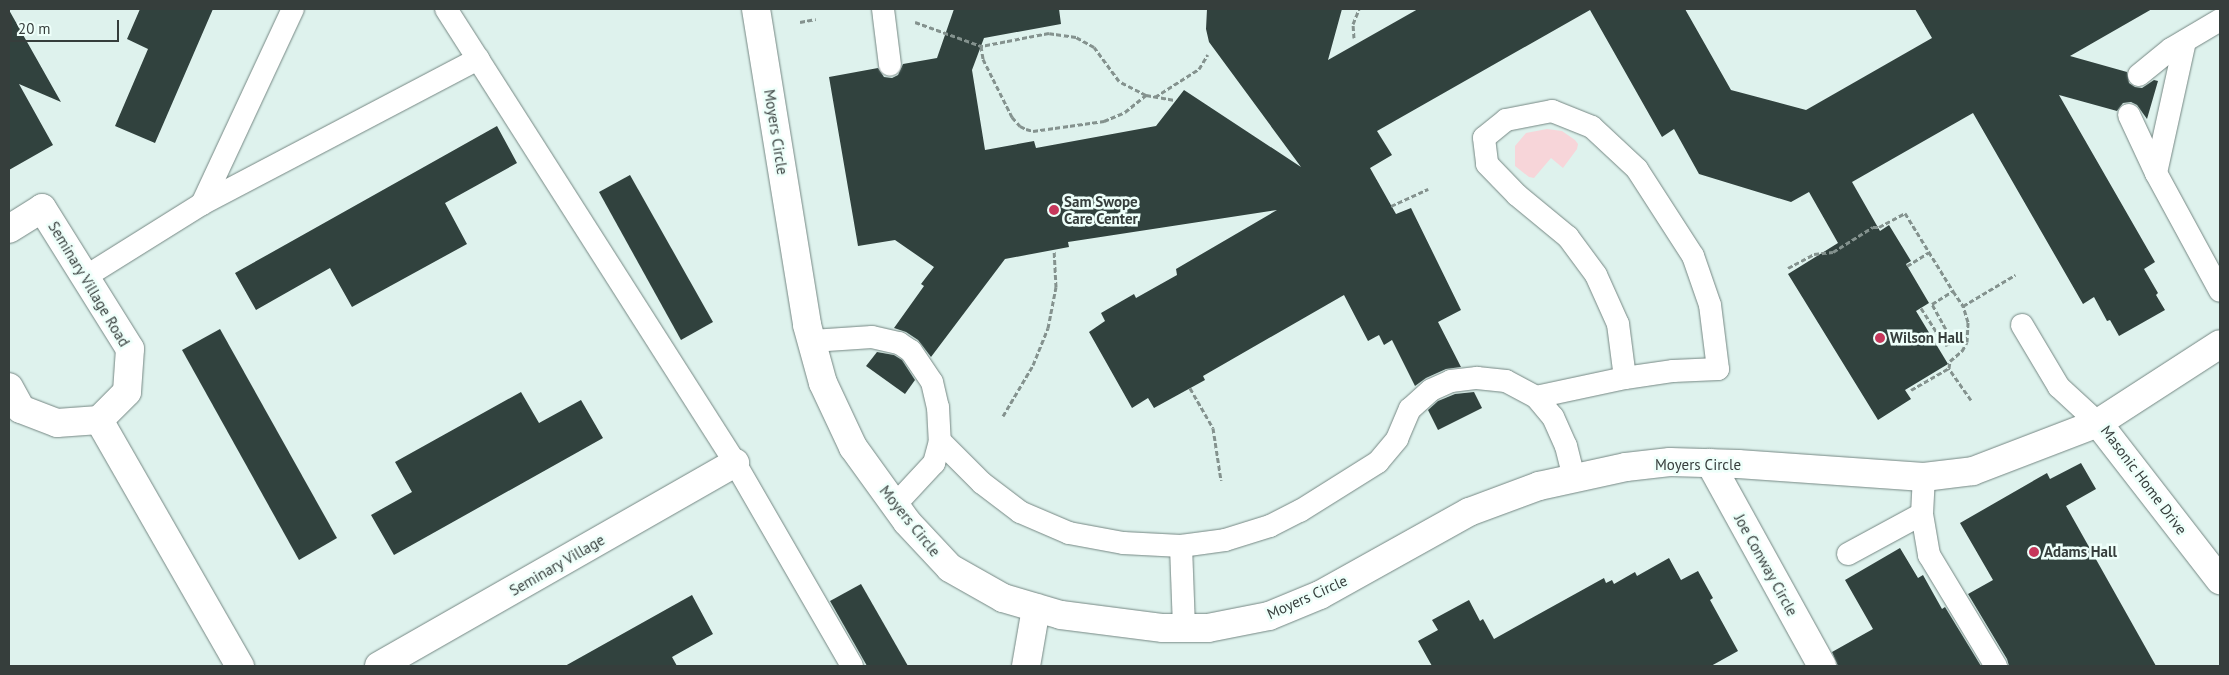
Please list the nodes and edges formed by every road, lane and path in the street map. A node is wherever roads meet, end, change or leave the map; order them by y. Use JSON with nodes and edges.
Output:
{"nodes":[{"id":1,"x":293,"y":9,"type":"edge"},
{"id":2,"x":446,"y":9,"type":"edge"},
{"id":3,"x":756,"y":9,"type":"edge"},
{"id":4,"x":883,"y":9,"type":"edge"},
{"id":5,"x":1360,"y":9,"type":"edge"},
{"id":6,"x":816,"y":19,"type":"dead end"},
{"id":7,"x":2220,"y":20,"type":"edge"},
{"id":8,"x":800,"y":22,"type":"dead end"},
{"id":9,"x":907,"y":23,"type":"dead end"},
{"id":10,"x":1354,"y":38,"type":"dead end"},
{"id":11,"x":2184,"y":41,"type":"junction"},
{"id":12,"x":981,"y":46,"type":"junction"},
{"id":13,"x":1208,"y":54,"type":"dead end"},
{"id":14,"x":478,"y":59,"type":"junction"},
{"id":15,"x":890,"y":64,"type":"dead end"},
{"id":16,"x":2139,"y":75,"type":"dead end"},
{"id":17,"x":1146,"y":95,"type":"junction"},
{"id":18,"x":1155,"y":97,"type":"junction"},
{"id":19,"x":1175,"y":100,"type":"dead end"},
{"id":20,"x":2130,"y":115,"type":"dead end"},
{"id":21,"x":2156,"y":173,"type":"junction"},
{"id":22,"x":1428,"y":189,"type":"dead end"},
{"id":23,"x":202,"y":204,"type":"junction"},
{"id":24,"x":1391,"y":206,"type":"dead end"},
{"id":25,"x":9,"y":229,"type":"edge"},
{"id":26,"x":1054,"y":250,"type":"dead end"},
{"id":27,"x":1930,"y":252,"type":"junction"},
{"id":28,"x":1907,"y":266,"type":"dead end"},
{"id":29,"x":1788,"y":268,"type":"dead end"},
{"id":30,"x":2015,"y":275,"type":"dead end"},
{"id":31,"x":85,"y":276,"type":"junction"},
{"id":32,"x":1953,"y":291,"type":"junction"},
{"id":33,"x":2220,"y":291,"type":"edge"},
{"id":34,"x":1962,"y":306,"type":"junction"},
{"id":35,"x":1921,"y":308,"type":"dead end"},
{"id":36,"x":2022,"y":325,"type":"dead end"},
{"id":37,"x":812,"y":341,"type":"junction"},
{"id":38,"x":2220,"y":344,"type":"edge"},
{"id":39,"x":1949,"y":368,"type":"junction"},
{"id":40,"x":1625,"y":378,"type":"junction"},
{"id":41,"x":9,"y":388,"type":"edge"},
{"id":42,"x":1190,"y":388,"type":"dead end"},
{"id":43,"x":1911,"y":390,"type":"dead end"},
{"id":44,"x":1536,"y":398,"type":"junction"},
{"id":45,"x":1970,"y":400,"type":"dead end"},
{"id":46,"x":1003,"y":416,"type":"dead end"},
{"id":47,"x":100,"y":420,"type":"junction"},
{"id":48,"x":2098,"y":423,"type":"junction"},
{"id":49,"x":940,"y":442,"type":"junction"},
{"id":50,"x":735,"y":463,"type":"junction"},
{"id":51,"x":1710,"y":463,"type":"junction"},
{"id":52,"x":1924,"y":477,"type":"junction"},
{"id":53,"x":1574,"y":478,"type":"junction"},
{"id":54,"x":1222,"y":480,"type":"dead end"},
{"id":55,"x":895,"y":505,"type":"junction"},
{"id":56,"x":1922,"y":514,"type":"junction"},
{"id":57,"x":1181,"y":546,"type":"junction"},
{"id":58,"x":1848,"y":554,"type":"dead end"},
{"id":59,"x":2220,"y":580,"type":"edge"},
{"id":60,"x":1036,"y":608,"type":"junction"},
{"id":61,"x":1184,"y":628,"type":"junction"},
{"id":62,"x":240,"y":666,"type":"edge"},
{"id":63,"x":379,"y":666,"type":"edge"},
{"id":64,"x":852,"y":666,"type":"edge"},
{"id":65,"x":1026,"y":666,"type":"edge"},
{"id":66,"x":1822,"y":666,"type":"edge"},
{"id":67,"x":1996,"y":666,"type":"edge"}],
"edges":[{"from":1,"to":23,"type":"lane"},
{"from":2,"to":14,"type":"lane"},
{"from":3,"to":37,"type":"street","name":"Moyers Circle"},
{"from":4,"to":15,"type":"lane"},
{"from":5,"to":10,"type":"path"},
{"from":6,"to":8,"type":"path"},
{"from":7,"to":11,"type":"lane"},
{"from":9,"to":12,"type":"path"},
{"from":11,"to":16,"type":"lane"},
{"from":11,"to":21,"type":"lane"},
{"from":12,"to":17,"type":"path"},
{"from":12,"to":17,"type":"path"},
{"from":13,"to":18,"type":"path"},
{"from":14,"to":23,"type":"lane"},
{"from":14,"to":50,"type":"lane"},
{"from":17,"to":18,"type":"path"},
{"from":18,"to":19,"type":"path"},
{"from":20,"to":21,"type":"lane"},
{"from":21,"to":33,"type":"lane"},
{"from":22,"to":24,"type":"path"},
{"from":23,"to":31,"type":"lane"},
{"from":25,"to":31,"type":"street","name":"Seminary Village Road"},
{"from":26,"to":46,"type":"path"},
{"from":27,"to":28,"type":"path"},
{"from":27,"to":29,"type":"path"},
{"from":27,"to":32,"type":"path"},
{"from":30,"to":34,"type":"path"},
{"from":31,"to":47,"type":"street","name":"Seminary Village Road"},
{"from":32,"to":34,"type":"path"},
{"from":32,"to":35,"type":"path"},
{"from":34,"to":39,"type":"path"},
{"from":36,"to":48,"type":"lane"},
{"from":37,"to":49,"type":"lane"},
{"from":37,"to":55,"type":"street","name":"Moyers Circle"},
{"from":38,"to":48,"type":"street","name":"Masonic Home Drive"},
{"from":39,"to":43,"type":"path"},
{"from":39,"to":45,"type":"path"},
{"from":40,"to":40,"type":"lane"},
{"from":40,"to":44,"type":"lane"},
{"from":41,"to":47,"type":"street"},
{"from":42,"to":54,"type":"path"},
{"from":44,"to":53,"type":"lane"},
{"from":44,"to":57,"type":"lane"},
{"from":47,"to":62,"type":"street"},
{"from":48,"to":52,"type":"street","name":"Moyers Circle"},
{"from":48,"to":59,"type":"street","name":"Masonic Home Drive"},
{"from":49,"to":55,"type":"lane"},
{"from":49,"to":57,"type":"lane"},
{"from":50,"to":63,"type":"street","name":"Seminary Village"},
{"from":50,"to":64,"type":"lane"},
{"from":51,"to":52,"type":"street","name":"Moyers Circle"},
{"from":51,"to":53,"type":"street","name":"Moyers Circle"},
{"from":51,"to":66,"type":"street","name":"Joe Conway Circle"},
{"from":52,"to":56,"type":"lane"},
{"from":53,"to":61,"type":"street","name":"Moyers Circle"},
{"from":55,"to":60,"type":"street","name":"Moyers Circle"},
{"from":56,"to":58,"type":"lane"},
{"from":56,"to":67,"type":"lane"},
{"from":57,"to":61,"type":"lane"},
{"from":60,"to":61,"type":"street","name":"Moyers Circle"},
{"from":60,"to":65,"type":"street"}]}
